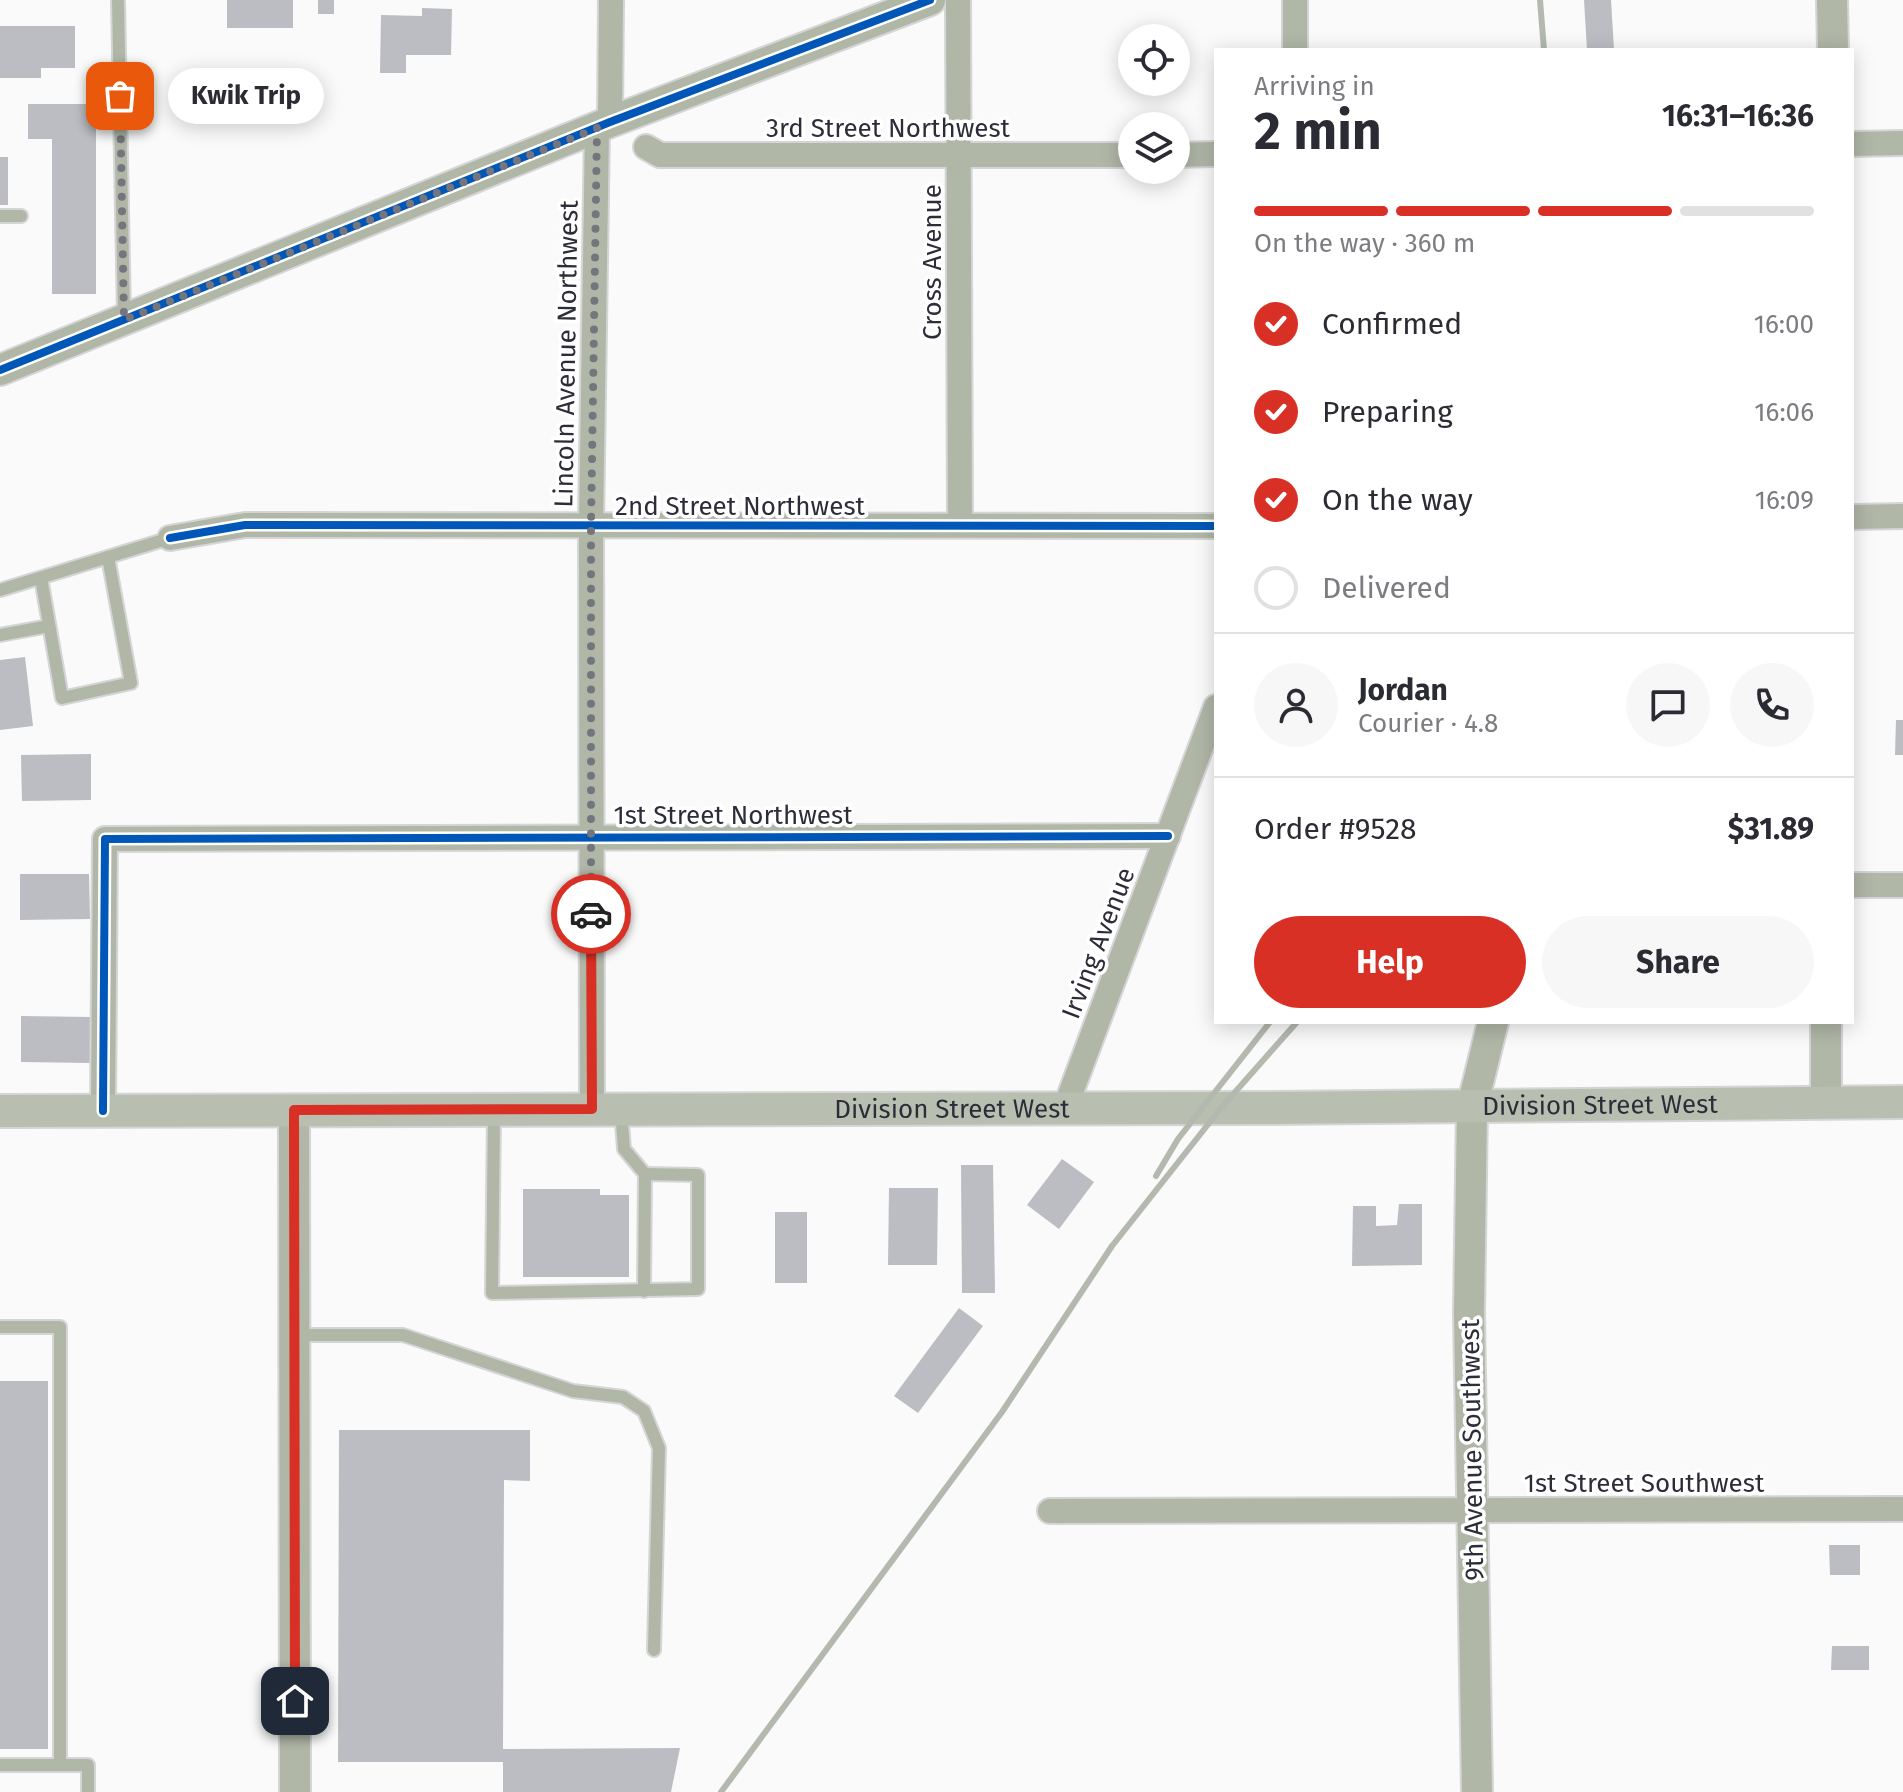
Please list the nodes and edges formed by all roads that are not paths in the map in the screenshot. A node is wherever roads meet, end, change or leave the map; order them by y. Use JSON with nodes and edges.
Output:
{"nodes":[{"id":1,"x":118,"y":0,"type":"edge"},
{"id":2,"x":611,"y":0,"type":"edge"},
{"id":3,"x":930,"y":0,"type":"edge"},
{"id":4,"x":958,"y":0,"type":"edge"},
{"id":5,"x":1295,"y":0,"type":"edge"},
{"id":6,"x":1832,"y":0,"type":"edge"},
{"id":7,"x":1295,"y":48,"type":"edge"},
{"id":8,"x":1833,"y":48,"type":"edge"},
{"id":9,"x":604,"y":125,"type":"junction"},
{"id":10,"x":1903,"y":143,"type":"edge"},
{"id":11,"x":1854,"y":144,"type":"edge"},
{"id":12,"x":646,"y":147,"type":"dead end"},
{"id":13,"x":1214,"y":154,"type":"edge"},
{"id":14,"x":1118,"y":155,"type":"edge"},
{"id":15,"x":1190,"y":155,"type":"edge"},
{"id":16,"x":960,"y":156,"type":"junction"},
{"id":17,"x":0,"y":216,"type":"edge"},
{"id":18,"x":21,"y":216,"type":"dead end"},
{"id":19,"x":124,"y":320,"type":"junction"},
{"id":20,"x":0,"y":370,"type":"edge"},
{"id":21,"x":1903,"y":516,"type":"edge"},
{"id":22,"x":1854,"y":517,"type":"edge"},
{"id":23,"x":960,"y":524,"type":"junction"},
{"id":24,"x":1214,"y":526,"type":"edge"},
{"id":25,"x":591,"y":527,"type":"junction"},
{"id":26,"x":170,"y":538,"type":"joint"},
{"id":27,"x":108,"y":557,"type":"junction"},
{"id":28,"x":41,"y":578,"type":"junction"},
{"id":29,"x":0,"y":590,"type":"edge"},
{"id":30,"x":49,"y":626,"type":"junction"},
{"id":31,"x":0,"y":635,"type":"edge"},
{"id":32,"x":1214,"y":712,"type":"edge"},
{"id":33,"x":591,"y":835,"type":"junction"},
{"id":34,"x":1168,"y":836,"type":"junction"},
{"id":35,"x":1854,"y":885,"type":"edge"},
{"id":36,"x":1903,"y":885,"type":"edge"},
{"id":37,"x":1493,"y":1024,"type":"edge"},
{"id":38,"x":1826,"y":1024,"type":"edge"},
{"id":39,"x":1903,"y":1102,"type":"edge"},
{"id":40,"x":1826,"y":1103,"type":"junction"},
{"id":41,"x":1472,"y":1107,"type":"junction"},
{"id":42,"x":1065,"y":1108,"type":"junction"},
{"id":43,"x":494,"y":1109,"type":"junction"},
{"id":44,"x":606,"y":1109,"type":"junction"},
{"id":45,"x":294,"y":1110,"type":"junction"},
{"id":46,"x":0,"y":1111,"type":"edge"},
{"id":47,"x":103,"y":1111,"type":"junction"},
{"id":48,"x":645,"y":1174,"type":"junction"},
{"id":49,"x":644,"y":1291,"type":"junction"},
{"id":50,"x":0,"y":1327,"type":"edge"},
{"id":51,"x":294,"y":1335,"type":"junction"},
{"id":52,"x":1903,"y":1509,"type":"edge"},
{"id":53,"x":1050,"y":1511,"type":"dead end"},
{"id":54,"x":1474,"y":1512,"type":"junction"},
{"id":55,"x":654,"y":1650,"type":"dead end"},
{"id":56,"x":0,"y":1765,"type":"edge"},
{"id":57,"x":60,"y":1765,"type":"junction"},
{"id":58,"x":88,"y":1792,"type":"edge"},
{"id":59,"x":295,"y":1792,"type":"edge"},
{"id":60,"x":1477,"y":1792,"type":"edge"}],
"edges":[{"from":1,"to":19,"type":"lane"},
{"from":2,"to":9,"type":"street","name":"Lincoln Avenue Northwest"},
{"from":3,"to":9,"type":"street"},
{"from":4,"to":16,"type":"street","name":"Cross Avenue"},
{"from":5,"to":7,"type":"street"},
{"from":6,"to":8,"type":"street"},
{"from":9,"to":19,"type":"street"},
{"from":9,"to":25,"type":"street","name":"Lincoln Avenue Northwest"},
{"from":10,"to":11,"type":"street"},
{"from":12,"to":16,"type":"street","name":"3rd Street Northwest"},
{"from":13,"to":15,"type":"street"},
{"from":14,"to":16,"type":"street","name":"3rd Street Northwest"},
{"from":16,"to":23,"type":"street","name":"Cross Avenue"},
{"from":17,"to":18,"type":"lane"},
{"from":19,"to":20,"type":"street"},
{"from":21,"to":22,"type":"street"},
{"from":23,"to":24,"type":"street","name":"2nd Street Northwest"},
{"from":23,"to":25,"type":"street","name":"2nd Street Northwest"},
{"from":25,"to":26,"type":"street","name":"2nd Street Northwest"},
{"from":25,"to":33,"type":"street","name":"Lincoln Avenue Northwest"},
{"from":26,"to":27,"type":"lane"},
{"from":27,"to":28,"type":"lane"},
{"from":27,"to":30,"type":"lane"},
{"from":28,"to":29,"type":"lane"},
{"from":28,"to":30,"type":"lane"},
{"from":30,"to":31,"type":"lane"},
{"from":32,"to":34,"type":"street","name":"Irving Avenue"},
{"from":33,"to":34,"type":"street","name":"1st Street Northwest"},
{"from":33,"to":44,"type":"street","name":"Lincoln Avenue Northwest"},
{"from":33,"to":47,"type":"street","name":"1st Street Northwest"},
{"from":34,"to":42,"type":"street","name":"Irving Avenue"},
{"from":35,"to":36,"type":"street"},
{"from":37,"to":41,"type":"street","name":"9th Avenue Southwest"},
{"from":38,"to":40,"type":"street"},
{"from":39,"to":40,"type":"main road","name":"Division Street West"},
{"from":40,"to":41,"type":"main road","name":"Division Street West"},
{"from":41,"to":42,"type":"main road","name":"Division Street West"},
{"from":41,"to":54,"type":"street","name":"9th Avenue Southwest"},
{"from":42,"to":44,"type":"main road","name":"Division Street West"},
{"from":43,"to":44,"type":"main road","name":"Division Street West"},
{"from":43,"to":45,"type":"main road","name":"Division Street West"},
{"from":43,"to":49,"type":"lane"},
{"from":44,"to":48,"type":"lane"},
{"from":45,"to":47,"type":"main road","name":"Division Street West"},
{"from":45,"to":51,"type":"street"},
{"from":46,"to":47,"type":"main road","name":"Division Street West"},
{"from":48,"to":49,"type":"lane"},
{"from":48,"to":49,"type":"lane"},
{"from":50,"to":57,"type":"lane"},
{"from":51,"to":55,"type":"lane"},
{"from":51,"to":59,"type":"street"},
{"from":52,"to":54,"type":"street","name":"1st Street Southwest"},
{"from":53,"to":54,"type":"street","name":"1st Street Southwest"},
{"from":54,"to":60,"type":"street","name":"9th Avenue Southwest"},
{"from":56,"to":57,"type":"lane"},
{"from":57,"to":58,"type":"lane"}]}
